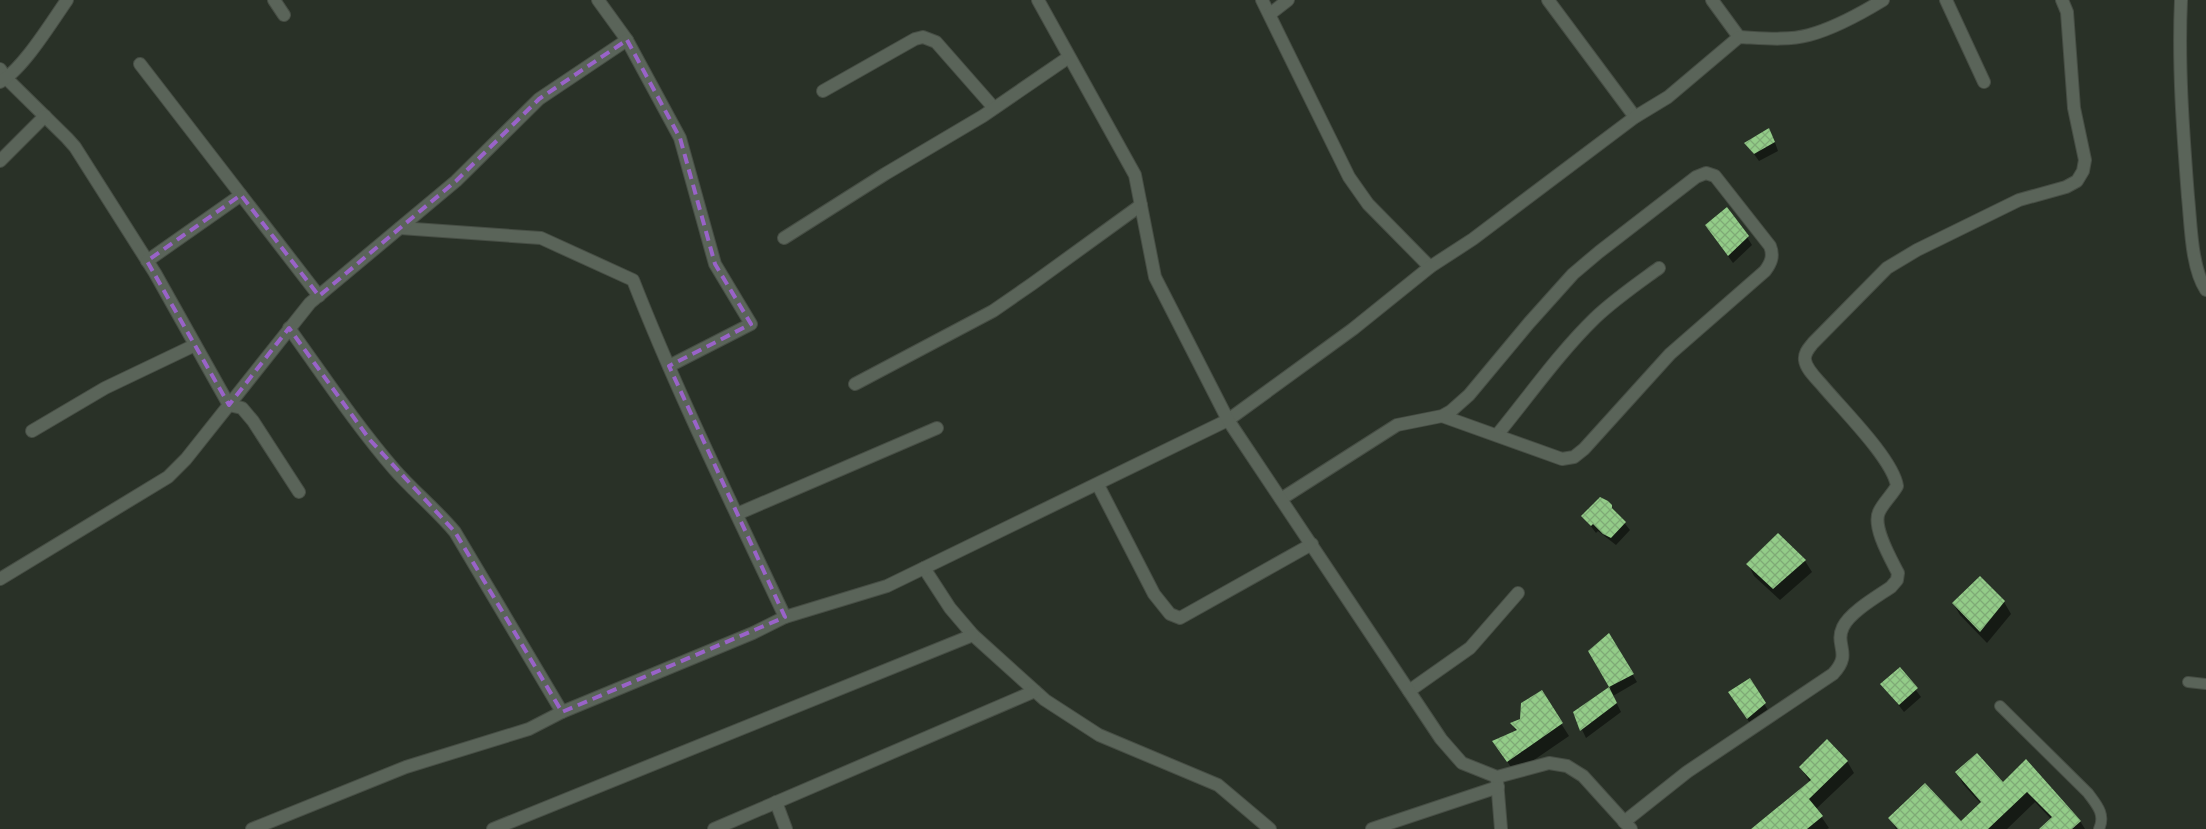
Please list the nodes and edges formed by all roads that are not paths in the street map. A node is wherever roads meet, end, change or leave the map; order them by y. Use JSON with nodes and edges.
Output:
{"nodes":[{"id":1,"x":67,"y":0,"type":"edge"},
{"id":2,"x":274,"y":0,"type":"edge"},
{"id":3,"x":598,"y":0,"type":"edge"},
{"id":4,"x":1038,"y":0,"type":"edge"},
{"id":5,"x":1262,"y":0,"type":"edge"},
{"id":6,"x":1288,"y":0,"type":"edge"},
{"id":7,"x":1548,"y":0,"type":"edge"},
{"id":8,"x":1712,"y":0,"type":"edge"},
{"id":9,"x":1884,"y":0,"type":"edge"},
{"id":10,"x":1946,"y":0,"type":"edge"},
{"id":11,"x":2062,"y":0,"type":"edge"},
{"id":12,"x":2181,"y":0,"type":"edge"},
{"id":13,"x":1270,"y":14,"type":"junction"},
{"id":14,"x":284,"y":16,"type":"dead end"},
{"id":15,"x":1738,"y":38,"type":"junction"},
{"id":16,"x":627,"y":40,"type":"junction"},
{"id":17,"x":1069,"y":57,"type":"junction"},
{"id":18,"x":140,"y":64,"type":"dead end"},
{"id":19,"x":2,"y":77,"type":"edge"},
{"id":20,"x":1984,"y":82,"type":"dead end"},
{"id":21,"x":823,"y":91,"type":"dead end"},
{"id":22,"x":994,"y":108,"type":"junction"},
{"id":23,"x":45,"y":116,"type":"junction"},
{"id":24,"x":1635,"y":117,"type":"junction"},
{"id":25,"x":0,"y":161,"type":"edge"},
{"id":26,"x":241,"y":195,"type":"junction"},
{"id":27,"x":1141,"y":205,"type":"junction"},
{"id":28,"x":400,"y":228,"type":"junction"},
{"id":29,"x":784,"y":238,"type":"dead end"},
{"id":30,"x":147,"y":261,"type":"junction"},
{"id":31,"x":1430,"y":267,"type":"junction"},
{"id":32,"x":1659,"y":268,"type":"dead end"},
{"id":33,"x":2206,"y":290,"type":"edge"},
{"id":34,"x":319,"y":296,"type":"junction"},
{"id":35,"x":289,"y":328,"type":"junction"},
{"id":36,"x":194,"y":345,"type":"junction"},
{"id":37,"x":668,"y":366,"type":"junction"},
{"id":38,"x":855,"y":384,"type":"dead end"},
{"id":39,"x":229,"y":405,"type":"junction"},
{"id":40,"x":1442,"y":416,"type":"junction"},
{"id":41,"x":1228,"y":420,"type":"junction"},
{"id":42,"x":937,"y":428,"type":"dead end"},
{"id":43,"x":32,"y":431,"type":"dead end"},
{"id":44,"x":1497,"y":435,"type":"junction"},
{"id":45,"x":1098,"y":485,"type":"junction"},
{"id":46,"x":299,"y":492,"type":"dead end"},
{"id":47,"x":1281,"y":499,"type":"junction"},
{"id":48,"x":737,"y":514,"type":"junction"},
{"id":49,"x":1312,"y":544,"type":"junction"},
{"id":50,"x":924,"y":568,"type":"junction"},
{"id":51,"x":0,"y":578,"type":"edge"},
{"id":52,"x":1518,"y":593,"type":"dead end"},
{"id":53,"x":785,"y":617,"type":"junction"},
{"id":54,"x":973,"y":635,"type":"junction"},
{"id":55,"x":2188,"y":682,"type":"dead end"},
{"id":56,"x":2206,"y":684,"type":"edge"},
{"id":57,"x":1035,"y":691,"type":"junction"},
{"id":58,"x":1409,"y":691,"type":"junction"},
{"id":59,"x":2000,"y":706,"type":"dead end"},
{"id":60,"x":562,"y":712,"type":"junction"},
{"id":61,"x":1497,"y":782,"type":"junction"},
{"id":62,"x":776,"y":802,"type":"junction"},
{"id":63,"x":1628,"y":825,"type":"edge"},
{"id":64,"x":252,"y":829,"type":"edge"},
{"id":65,"x":493,"y":829,"type":"edge"},
{"id":66,"x":714,"y":829,"type":"edge"},
{"id":67,"x":786,"y":829,"type":"edge"},
{"id":68,"x":1270,"y":829,"type":"edge"},
{"id":69,"x":1372,"y":829,"type":"edge"},
{"id":70,"x":1502,"y":829,"type":"edge"},
{"id":71,"x":2099,"y":829,"type":"edge"}],
"edges":[{"from":1,"to":19,"type":"street"},
{"from":2,"to":14,"type":"street"},
{"from":3,"to":16,"type":"street"},
{"from":4,"to":17,"type":"street"},
{"from":5,"to":13,"type":"street"},
{"from":6,"to":13,"type":"street"},
{"from":7,"to":24,"type":"street"},
{"from":8,"to":15,"type":"street"},
{"from":9,"to":15,"type":"street"},
{"from":10,"to":20,"type":"street"},
{"from":11,"to":63,"type":"street"},
{"from":12,"to":33,"type":"street"},
{"from":13,"to":31,"type":"street"},
{"from":15,"to":24,"type":"street"},
{"from":16,"to":28,"type":"street"},
{"from":16,"to":37,"type":"street"},
{"from":17,"to":22,"type":"street"},
{"from":17,"to":27,"type":"street"},
{"from":18,"to":26,"type":"street"},
{"from":19,"to":23,"type":"street"},
{"from":21,"to":22,"type":"street"},
{"from":22,"to":29,"type":"street"},
{"from":23,"to":25,"type":"street"},
{"from":23,"to":30,"type":"street"},
{"from":24,"to":31,"type":"street"},
{"from":26,"to":30,"type":"street"},
{"from":26,"to":34,"type":"street"},
{"from":27,"to":38,"type":"street"},
{"from":27,"to":41,"type":"street"},
{"from":28,"to":34,"type":"street"},
{"from":28,"to":37,"type":"street"},
{"from":30,"to":36,"type":"street"},
{"from":31,"to":41,"type":"street"},
{"from":32,"to":44,"type":"street"},
{"from":34,"to":35,"type":"street"},
{"from":35,"to":39,"type":"street"},
{"from":35,"to":60,"type":"street"},
{"from":36,"to":39,"type":"street"},
{"from":36,"to":43,"type":"street"},
{"from":37,"to":48,"type":"street"},
{"from":39,"to":46,"type":"street"},
{"from":39,"to":51,"type":"street"},
{"from":40,"to":44,"type":"street"},
{"from":40,"to":44,"type":"street"},
{"from":40,"to":47,"type":"street"},
{"from":41,"to":45,"type":"street"},
{"from":41,"to":47,"type":"street"},
{"from":42,"to":48,"type":"street"},
{"from":45,"to":49,"type":"street"},
{"from":45,"to":50,"type":"street"},
{"from":47,"to":49,"type":"street"},
{"from":48,"to":53,"type":"street"},
{"from":49,"to":58,"type":"street"},
{"from":50,"to":53,"type":"street"},
{"from":50,"to":54,"type":"street"},
{"from":52,"to":58,"type":"street"},
{"from":53,"to":60,"type":"street"},
{"from":54,"to":57,"type":"street"},
{"from":54,"to":65,"type":"street"},
{"from":55,"to":56,"type":"lane"},
{"from":57,"to":62,"type":"street"},
{"from":57,"to":68,"type":"street"},
{"from":58,"to":61,"type":"street"},
{"from":59,"to":71,"type":"lane"},
{"from":60,"to":64,"type":"street"},
{"from":61,"to":63,"type":"street"},
{"from":61,"to":69,"type":"street"},
{"from":61,"to":70,"type":"street"},
{"from":62,"to":66,"type":"street"},
{"from":62,"to":67,"type":"street"}]}
